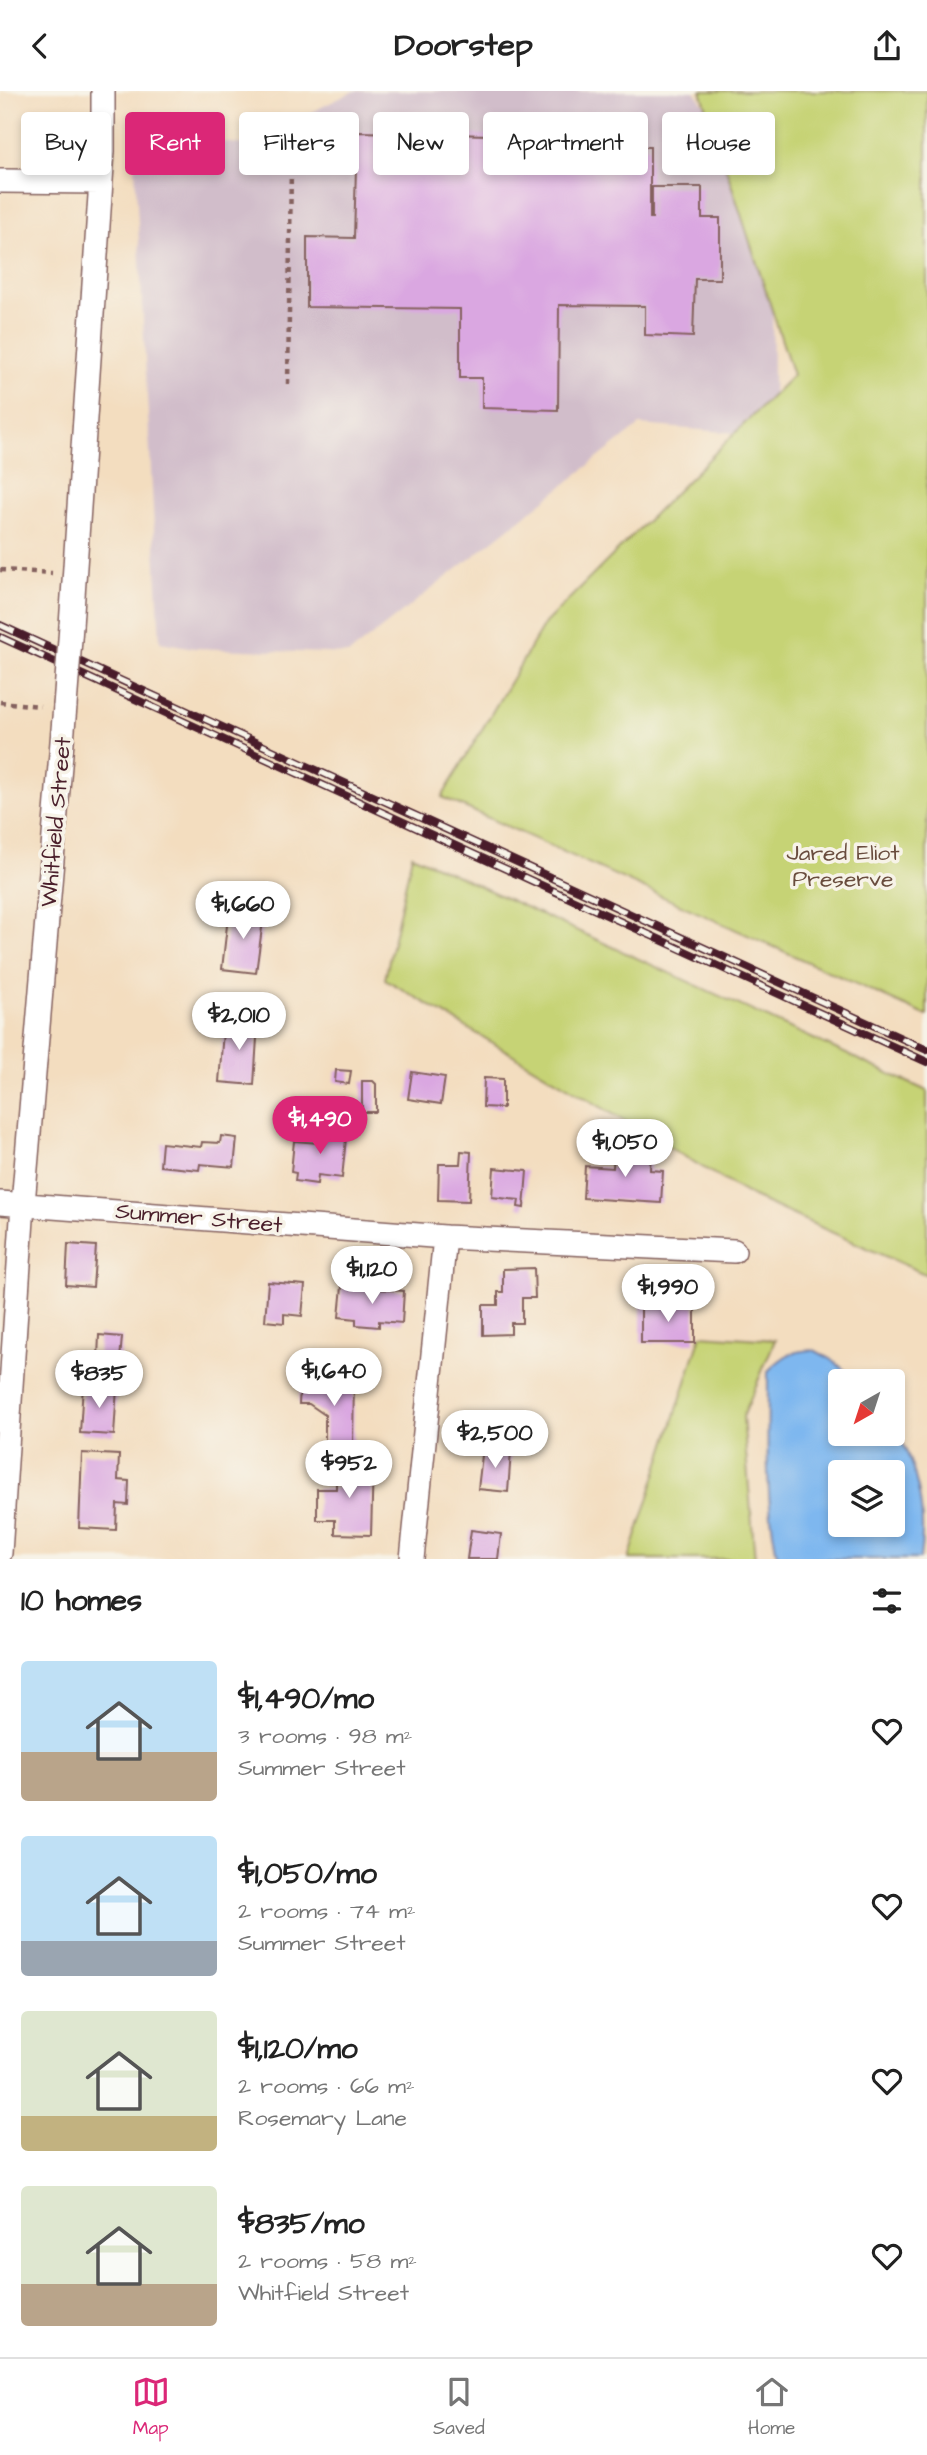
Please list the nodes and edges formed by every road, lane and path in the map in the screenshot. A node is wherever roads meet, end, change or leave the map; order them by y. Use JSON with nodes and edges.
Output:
{"nodes":[{"id":1,"x":103,"y":91,"type":"edge"},
{"id":2,"x":291,"y":175,"type":"edge"},
{"id":3,"x":0,"y":181,"type":"edge"},
{"id":4,"x":100,"y":182,"type":"junction"},
{"id":5,"x":288,"y":384,"type":"dead end"},
{"id":6,"x":0,"y":570,"type":"edge"},
{"id":7,"x":46,"y":573,"type":"dead end"},
{"id":8,"x":0,"y":702,"type":"edge"},
{"id":9,"x":40,"y":706,"type":"dead end"},
{"id":10,"x":0,"y":1203,"type":"edge"},
{"id":11,"x":23,"y":1204,"type":"junction"},
{"id":12,"x":445,"y":1237,"type":"junction"},
{"id":13,"x":734,"y":1251,"type":"dead end"},
{"id":14,"x":0,"y":1553,"type":"edge"},
{"id":15,"x":412,"y":1559,"type":"edge"}],
"edges":[{"from":1,"to":4,"type":"street","name":"Whitfield Street"},
{"from":2,"to":5,"type":"path"},
{"from":3,"to":4,"type":"street"},
{"from":4,"to":11,"type":"street","name":"Whitfield Street","bridge":true},
{"from":6,"to":7,"type":"path"},
{"from":8,"to":9,"type":"path"},
{"from":10,"to":11,"type":"street","name":"Summer Street"},
{"from":11,"to":12,"type":"street","name":"Summer Street"},
{"from":11,"to":14,"type":"street","name":"Whitfield Street"},
{"from":12,"to":13,"type":"street","name":"Summer Street"},
{"from":12,"to":15,"type":"street"}]}
